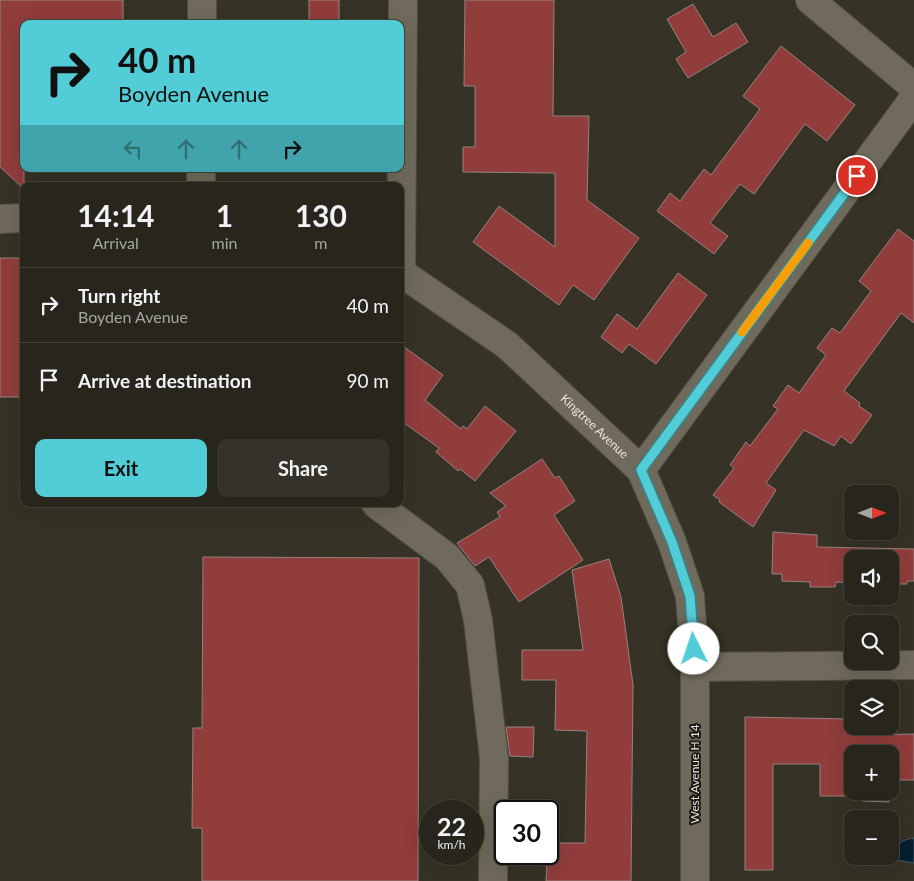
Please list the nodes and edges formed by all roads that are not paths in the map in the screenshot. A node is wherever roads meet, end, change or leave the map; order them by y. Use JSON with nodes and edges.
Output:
{"nodes":[{"id":1,"x":202,"y":0,"type":"edge"},
{"id":2,"x":403,"y":0,"type":"edge"},
{"id":3,"x":810,"y":0,"type":"edge"},
{"id":4,"x":202,"y":20,"type":"edge"},
{"id":5,"x":403,"y":20,"type":"edge"},
{"id":6,"x":914,"y":87,"type":"edge"},
{"id":7,"x":914,"y":98,"type":"edge"},
{"id":8,"x":20,"y":218,"type":"edge"},
{"id":9,"x":0,"y":219,"type":"edge"},
{"id":10,"x":404,"y":274,"type":"edge"},
{"id":11,"x":641,"y":470,"type":"junction"},
{"id":12,"x":380,"y":507,"type":"edge"},
{"id":13,"x":914,"y":665,"type":"edge"},
{"id":14,"x":695,"y":667,"type":"junction"},
{"id":15,"x":493,"y":881,"type":"edge"},
{"id":16,"x":695,"y":881,"type":"edge"}],
"edges":[{"from":1,"to":4,"type":"street"},
{"from":2,"to":5,"type":"street"},
{"from":3,"to":6,"type":"street"},
{"from":7,"to":11,"type":"street"},
{"from":8,"to":9,"type":"street"},
{"from":10,"to":11,"type":"street","name":"Kingtree Avenue"},
{"from":11,"to":14,"type":"street","name":"Kingtree Avenue"},
{"from":12,"to":15,"type":"street"},
{"from":13,"to":14,"type":"street"},
{"from":14,"to":16,"type":"street","name":"West Avenue H 14"}]}
